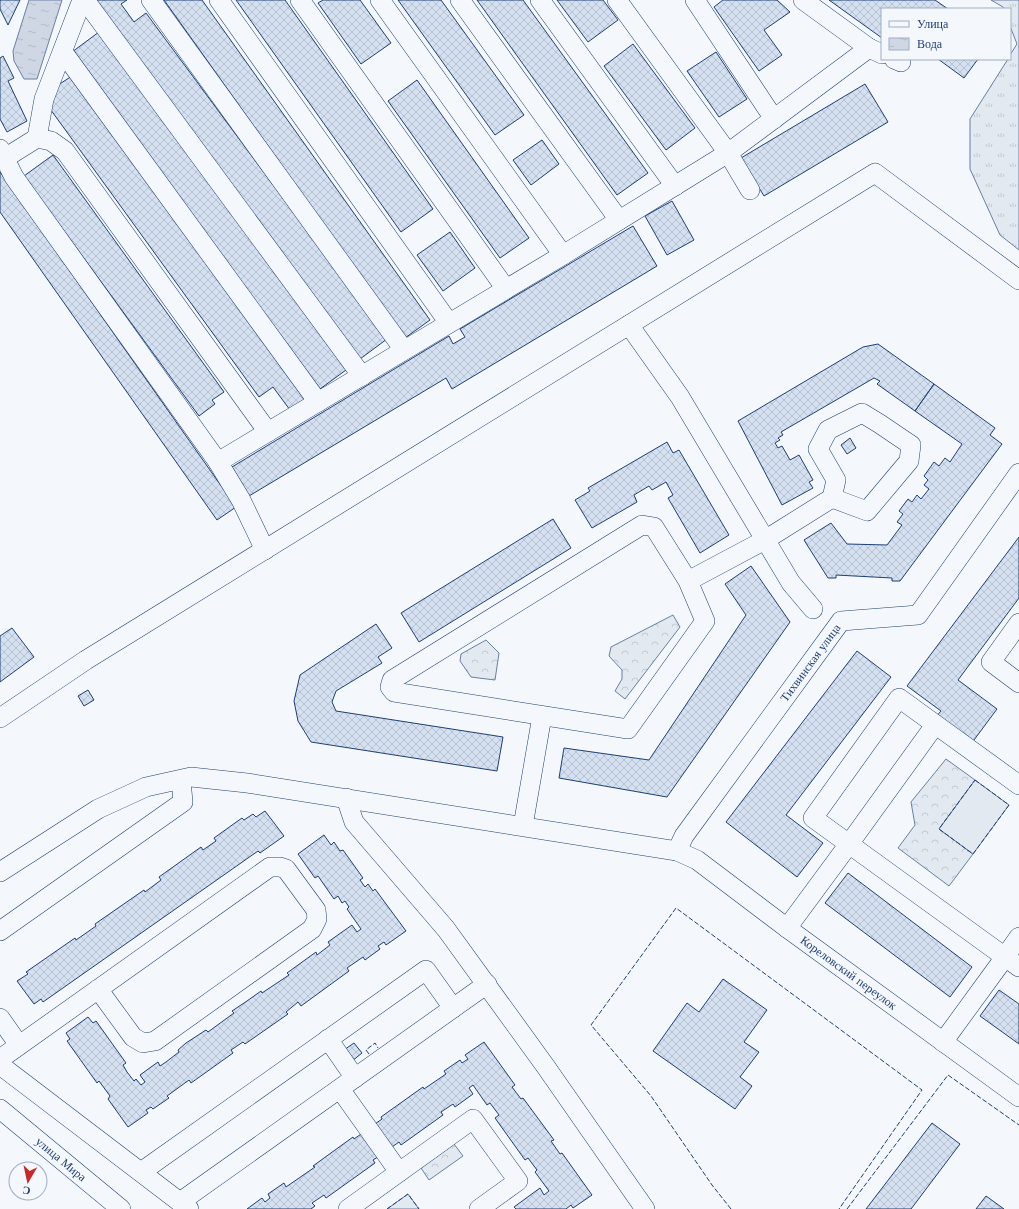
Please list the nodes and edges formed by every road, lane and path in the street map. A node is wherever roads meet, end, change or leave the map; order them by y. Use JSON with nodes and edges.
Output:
{"nodes":[{"id":1,"x":84,"y":0,"type":"edge"},
{"id":2,"x":151,"y":0,"type":"edge"},
{"id":3,"x":220,"y":0,"type":"edge"},
{"id":4,"x":300,"y":0,"type":"edge"},
{"id":5,"x":380,"y":0,"type":"edge"},
{"id":6,"x":460,"y":0,"type":"edge"},
{"id":7,"x":540,"y":0,"type":"edge"},
{"id":8,"x":617,"y":0,"type":"edge"},
{"id":9,"x":695,"y":0,"type":"edge"},
{"id":10,"x":803,"y":0,"type":"edge"},
{"id":11,"x":876,"y":51,"type":"edge"},
{"id":12,"x":62,"y":52,"type":"junction"},
{"id":13,"x":774,"y":119,"type":"junction"},
{"id":14,"x":37,"y":138,"type":"junction"},
{"id":15,"x":728,"y":153,"type":"junction"},
{"id":16,"x":2,"y":154,"type":"edge"},
{"id":17,"x":675,"y":186,"type":"junction"},
{"id":18,"x":750,"y":190,"type":"dead end"},
{"id":19,"x":619,"y":220,"type":"junction"},
{"id":20,"x":563,"y":255,"type":"junction"},
{"id":21,"x":1019,"y":280,"type":"edge"},
{"id":22,"x":506,"y":289,"type":"junction"},
{"id":23,"x":449,"y":323,"type":"junction"},
{"id":24,"x":629,"y":326,"type":"junction"},
{"id":25,"x":404,"y":350,"type":"junction"},
{"id":26,"x":362,"y":376,"type":"junction"},
{"id":27,"x":318,"y":402,"type":"junction"},
{"id":28,"x":268,"y":432,"type":"junction"},
{"id":29,"x":218,"y":462,"type":"junction"},
{"id":30,"x":1019,"y":473,"type":"edge"},
{"id":31,"x":832,"y":498,"type":"junction"},
{"id":32,"x":765,"y":540,"type":"junction"},
{"id":33,"x":265,"y":550,"type":"junction"},
{"id":34,"x":688,"y":581,"type":"junction"},
{"id":35,"x":813,"y":609,"type":"dead end"},
{"id":36,"x":1019,"y":623,"type":"edge"},
{"id":37,"x":1019,"y":683,"type":"edge"},
{"id":38,"x":542,"y":716,"type":"junction"},
{"id":39,"x":0,"y":718,"type":"edge"},
{"id":40,"x":935,"y":724,"type":"junction"},
{"id":41,"x":1016,"y":777,"type":"edge"},
{"id":42,"x":181,"y":780,"type":"junction"},
{"id":43,"x":346,"y":798,"type":"junction"},
{"id":44,"x":523,"y":826,"type":"junction"},
{"id":45,"x":849,"y":844,"type":"junction"},
{"id":46,"x":677,"y":851,"type":"junction"},
{"id":47,"x":0,"y":872,"type":"edge"},
{"id":48,"x":787,"y":928,"type":"junction"},
{"id":49,"x":0,"y":931,"type":"edge"},
{"id":50,"x":1019,"y":937,"type":"edge"},
{"id":51,"x":1012,"y":962,"type":"edge"},
{"id":52,"x":487,"y":984,"type":"junction"},
{"id":53,"x":98,"y":990,"type":"junction"},
{"id":54,"x":453,"y":1008,"type":"junction"},
{"id":55,"x":0,"y":1018,"type":"edge"},
{"id":56,"x":328,"y":1039,"type":"junction"},
{"id":57,"x":943,"y":1042,"type":"junction"},
{"id":58,"x":20,"y":1046,"type":"junction"},
{"id":59,"x":0,"y":1060,"type":"edge"},
{"id":60,"x":0,"y":1065,"type":"edge"},
{"id":61,"x":355,"y":1078,"type":"junction"},
{"id":62,"x":340,"y":1089,"type":"junction"},
{"id":63,"x":1019,"y":1097,"type":"edge"},
{"id":64,"x":0,"y":1109,"type":"edge"},
{"id":65,"x":141,"y":1172,"type":"junction"},
{"id":66,"x":399,"y":1172,"type":"junction"},
{"id":67,"x":185,"y":1206,"type":"edge"},
{"id":68,"x":638,"y":1206,"type":"edge"},
{"id":69,"x":121,"y":1209,"type":"edge"},
{"id":70,"x":348,"y":1209,"type":"edge"},
{"id":71,"x":479,"y":1209,"type":"edge"}],
"edges":[{"from":1,"to":12,"type":"street"},
{"from":1,"to":26,"type":"street"},
{"from":2,"to":25,"type":"street"},
{"from":3,"to":23,"type":"street"},
{"from":4,"to":22,"type":"street"},
{"from":5,"to":20,"type":"street"},
{"from":6,"to":19,"type":"street"},
{"from":7,"to":17,"type":"street"},
{"from":8,"to":15,"type":"street"},
{"from":9,"to":13,"type":"street"},
{"from":10,"to":11,"type":"street"},
{"from":11,"to":13,"type":"street"},
{"from":12,"to":14,"type":"street"},
{"from":12,"to":27,"type":"street"},
{"from":13,"to":15,"type":"street"},
{"from":14,"to":16,"type":"street"},
{"from":14,"to":28,"type":"street"},
{"from":15,"to":17,"type":"street"},
{"from":15,"to":18,"type":"street"},
{"from":16,"to":29,"type":"street"},
{"from":17,"to":19,"type":"street"},
{"from":19,"to":20,"type":"street"},
{"from":20,"to":22,"type":"street"},
{"from":21,"to":24,"type":"street"},
{"from":22,"to":23,"type":"street"},
{"from":23,"to":25,"type":"street"},
{"from":24,"to":32,"type":"street"},
{"from":24,"to":33,"type":"street"},
{"from":25,"to":26,"type":"street"},
{"from":26,"to":27,"type":"street"},
{"from":27,"to":28,"type":"street"},
{"from":28,"to":29,"type":"street"},
{"from":29,"to":33,"type":"street"},
{"from":30,"to":46,"type":"street","name":"Тихвинская улица"},
{"from":31,"to":31,"type":"street"},
{"from":31,"to":32,"type":"street"},
{"from":32,"to":34,"type":"street"},
{"from":32,"to":35,"type":"street"},
{"from":33,"to":39,"type":"street"},
{"from":34,"to":38,"type":"street"},
{"from":34,"to":38,"type":"street"},
{"from":36,"to":37,"type":"street"},
{"from":38,"to":44,"type":"street"},
{"from":40,"to":41,"type":"street"},
{"from":40,"to":45,"type":"street"},
{"from":40,"to":45,"type":"street"},
{"from":42,"to":43,"type":"street","name":"Кореловский переулок"},
{"from":42,"to":47,"type":"street","name":"Кореловский переулок"},
{"from":42,"to":49,"type":"street"},
{"from":43,"to":44,"type":"street","name":"Кореловский переулок"},
{"from":43,"to":52,"type":"street"},
{"from":44,"to":46,"type":"street","name":"Кореловский переулок"},
{"from":45,"to":48,"type":"street"},
{"from":45,"to":51,"type":"street"},
{"from":46,"to":48,"type":"street","name":"Кореловский переулок"},
{"from":48,"to":57,"type":"street","name":"Кореловский переулок"},
{"from":50,"to":51,"type":"street"},
{"from":51,"to":57,"type":"street"},
{"from":52,"to":54,"type":"street"},
{"from":52,"to":68,"type":"street"},
{"from":53,"to":53,"type":"street"},
{"from":53,"to":58,"type":"street"},
{"from":54,"to":56,"type":"street"},
{"from":54,"to":61,"type":"street"},
{"from":55,"to":58,"type":"street"},
{"from":56,"to":61,"type":"street"},
{"from":56,"to":65,"type":"street"},
{"from":57,"to":63,"type":"street","name":"Кореловский переулок"},
{"from":58,"to":59,"type":"street"},
{"from":60,"to":65,"type":"street"},
{"from":61,"to":62,"type":"street"},
{"from":62,"to":66,"type":"street"},
{"from":62,"to":67,"type":"street"},
{"from":64,"to":69,"type":"street","name":"улица Мира"},
{"from":65,"to":67,"type":"street"},
{"from":66,"to":70,"type":"street"},
{"from":66,"to":71,"type":"street"}]}
